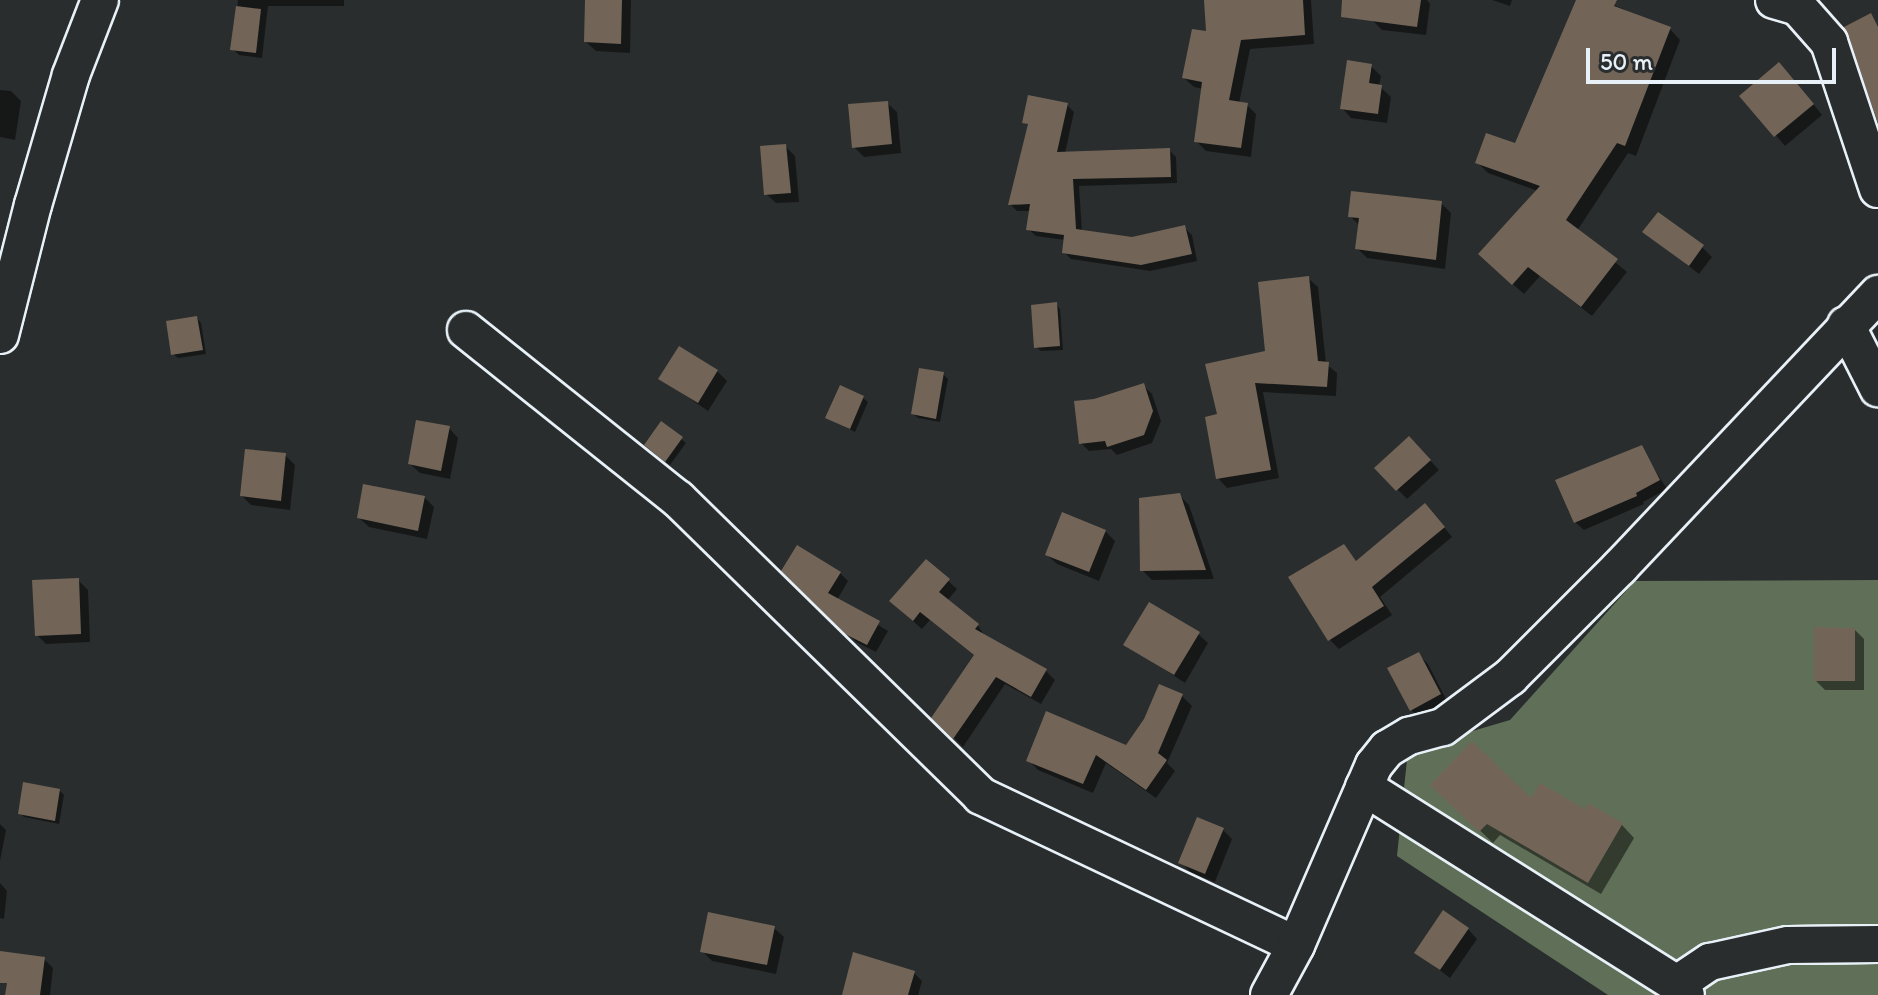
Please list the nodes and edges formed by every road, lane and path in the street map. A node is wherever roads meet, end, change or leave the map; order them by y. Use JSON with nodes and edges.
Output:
{"nodes":[{"id":1,"x":100,"y":0,"type":"edge"},
{"id":2,"x":1774,"y":0,"type":"edge"},
{"id":3,"x":1878,"y":189,"type":"edge"},
{"id":4,"x":1878,"y":294,"type":"edge"},
{"id":5,"x":1846,"y":325,"type":"junction"},
{"id":6,"x":466,"y":330,"type":"dead end"},
{"id":7,"x":0,"y":335,"type":"edge"},
{"id":8,"x":1878,"y":388,"type":"edge"},
{"id":9,"x":1364,"y":787,"type":"junction"},
{"id":10,"x":1878,"y":944,"type":"edge"},
{"id":11,"x":1296,"y":945,"type":"junction"},
{"id":12,"x":1681,"y":990,"type":"edge"},
{"id":13,"x":1269,"y":995,"type":"edge"}],
"edges":[{"from":1,"to":7,"type":"street"},
{"from":2,"to":3,"type":"street"},
{"from":4,"to":5,"type":"street"},
{"from":5,"to":8,"type":"street"},
{"from":5,"to":9,"type":"street"},
{"from":6,"to":11,"type":"street"},
{"from":9,"to":11,"type":"street"},
{"from":9,"to":12,"type":"street"},
{"from":10,"to":12,"type":"street"},
{"from":11,"to":13,"type":"street"}]}
